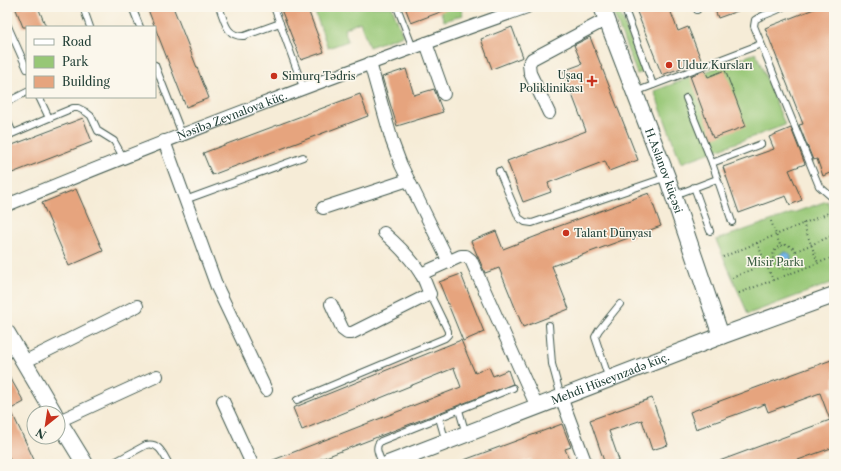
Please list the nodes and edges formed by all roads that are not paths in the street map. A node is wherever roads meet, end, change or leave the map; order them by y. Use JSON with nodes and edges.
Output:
{"nodes":[{"id":1,"x":83,"y":7,"type":"edge"},
{"id":2,"x":132,"y":7,"type":"edge"},
{"id":3,"x":219,"y":7,"type":"edge"},
{"id":4,"x":274,"y":7,"type":"edge"},
{"id":5,"x":397,"y":7,"type":"edge"},
{"id":6,"x":527,"y":7,"type":"edge"},
{"id":7,"x":624,"y":7,"type":"edge"},
{"id":8,"x":783,"y":7,"type":"edge"},
{"id":9,"x":605,"y":13,"type":"edge"},
{"id":10,"x":280,"y":23,"type":"junction"},
{"id":11,"x":7,"y":24,"type":"edge"},
{"id":12,"x":90,"y":26,"type":"edge"},
{"id":13,"x":140,"y":26,"type":"edge"},
{"id":14,"x":426,"y":43,"type":"junction"},
{"id":15,"x":761,"y":44,"type":"junction"},
{"id":16,"x":413,"y":48,"type":"junction"},
{"id":17,"x":370,"y":63,"type":"junction"},
{"id":18,"x":26,"y":67,"type":"edge"},
{"id":19,"x":156,"y":68,"type":"edge"},
{"id":20,"x":653,"y":85,"type":"junction"},
{"id":21,"x":303,"y":87,"type":"junction"},
{"id":22,"x":26,"y":92,"type":"edge"},
{"id":23,"x":635,"y":92,"type":"junction"},
{"id":24,"x":444,"y":94,"type":"dead end"},
{"id":25,"x":40,"y":98,"type":"edge"},
{"id":26,"x":686,"y":98,"type":"dead end"},
{"id":27,"x":7,"y":102,"type":"edge"},
{"id":28,"x":549,"y":113,"type":"dead end"},
{"id":29,"x":49,"y":118,"type":"junction"},
{"id":30,"x":7,"y":120,"type":"edge"},
{"id":31,"x":182,"y":134,"type":"junction"},
{"id":32,"x":10,"y":135,"type":"edge"},
{"id":33,"x":164,"y":141,"type":"junction"},
{"id":34,"x":761,"y":144,"type":"dead end"},
{"id":35,"x":122,"y":157,"type":"junction"},
{"id":36,"x":303,"y":157,"type":"dead end"},
{"id":37,"x":712,"y":163,"type":"junction"},
{"id":38,"x":499,"y":171,"type":"dead end"},
{"id":39,"x":667,"y":176,"type":"junction"},
{"id":40,"x":717,"y":179,"type":"junction"},
{"id":41,"x":408,"y":180,"type":"junction"},
{"id":42,"x":694,"y":188,"type":"junction"},
{"id":43,"x":673,"y":196,"type":"junction"},
{"id":44,"x":834,"y":199,"type":"edge"},
{"id":45,"x":185,"y":200,"type":"junction"},
{"id":46,"x":7,"y":205,"type":"edge"},
{"id":47,"x":322,"y":208,"type":"dead end"},
{"id":48,"x":732,"y":222,"type":"dead end"},
{"id":49,"x":710,"y":231,"type":"dead end"},
{"id":50,"x":384,"y":233,"type":"dead end"},
{"id":51,"x":449,"y":262,"type":"junction"},
{"id":52,"x":421,"y":274,"type":"junction"},
{"id":53,"x":430,"y":294,"type":"junction"},
{"id":54,"x":834,"y":295,"type":"edge"},
{"id":55,"x":330,"y":304,"type":"dead end"},
{"id":56,"x":620,"y":304,"type":"dead end"},
{"id":57,"x":137,"y":306,"type":"dead end"},
{"id":58,"x":549,"y":325,"type":"dead end"},
{"id":59,"x":7,"y":333,"type":"edge"},
{"id":60,"x":721,"y":336,"type":"junction"},
{"id":61,"x":24,"y":362,"type":"junction"},
{"id":62,"x":157,"y":376,"type":"dead end"},
{"id":63,"x":609,"y":379,"type":"junction"},
{"id":64,"x":513,"y":388,"type":"dead end"},
{"id":65,"x":266,"y":390,"type":"dead end"},
{"id":66,"x":561,"y":397,"type":"junction"},
{"id":67,"x":297,"y":400,"type":"dead end"},
{"id":68,"x":223,"y":401,"type":"dead end"},
{"id":69,"x":49,"y":405,"type":"edge"},
{"id":70,"x":536,"y":407,"type":"junction"},
{"id":71,"x":459,"y":410,"type":"junction"},
{"id":72,"x":66,"y":414,"type":"edge"},
{"id":73,"x":439,"y":418,"type":"junction"},
{"id":74,"x":66,"y":433,"type":"edge"},
{"id":75,"x":466,"y":434,"type":"junction"},
{"id":76,"x":446,"y":442,"type":"junction"},
{"id":77,"x":85,"y":464,"type":"edge"},
{"id":78,"x":111,"y":464,"type":"edge"},
{"id":79,"x":169,"y":464,"type":"edge"},
{"id":80,"x":252,"y":464,"type":"edge"},
{"id":81,"x":382,"y":464,"type":"edge"},
{"id":82,"x":388,"y":464,"type":"edge"},
{"id":83,"x":586,"y":464,"type":"edge"}],
"edges":[{"from":1,"to":12,"type":"lane"},
{"from":2,"to":13,"type":"lane"},
{"from":3,"to":10,"type":"lane"},
{"from":4,"to":10,"type":"lane"},
{"from":5,"to":16,"type":"lane"},
{"from":6,"to":14,"type":"street","name":"Nəsibə Zeynalova küç."},
{"from":7,"to":20,"type":"lane"},
{"from":8,"to":15,"type":"lane"},
{"from":9,"to":23,"type":"street","name":"H.Aslanov küçəsi"},
{"from":9,"to":28,"type":"street"},
{"from":10,"to":21,"type":"lane"},
{"from":11,"to":18,"type":"lane"},
{"from":14,"to":16,"type":"street","name":"Nəsibə Zeynalova küç."},
{"from":14,"to":24,"type":"street"},
{"from":15,"to":20,"type":"lane"},
{"from":15,"to":44,"type":"lane"},
{"from":16,"to":17,"type":"street","name":"Nəsibə Zeynalova küç."},
{"from":17,"to":21,"type":"street","name":"Nəsibə Zeynalova küç."},
{"from":17,"to":41,"type":"street"},
{"from":19,"to":31,"type":"lane"},
{"from":20,"to":23,"type":"lane"},
{"from":21,"to":31,"type":"street","name":"Nəsibə Zeynalova küç."},
{"from":22,"to":27,"type":"lane"},
{"from":23,"to":39,"type":"street","name":"H.Aslanov küçəsi"},
{"from":25,"to":29,"type":"lane"},
{"from":26,"to":37,"type":"lane"},
{"from":29,"to":32,"type":"lane"},
{"from":29,"to":35,"type":"lane"},
{"from":30,"to":32,"type":"lane"},
{"from":31,"to":33,"type":"street","name":"Nəsibə Zeynalova küç."},
{"from":33,"to":35,"type":"street","name":"Nəsibə Zeynalova küç."},
{"from":33,"to":45,"type":"street"},
{"from":34,"to":37,"type":"lane"},
{"from":35,"to":46,"type":"street","name":"Nəsibə Zeynalova küç."},
{"from":36,"to":45,"type":"lane"},
{"from":37,"to":40,"type":"lane"},
{"from":38,"to":39,"type":"lane"},
{"from":39,"to":43,"type":"street","name":"H.Aslanov küçəsi"},
{"from":40,"to":42,"type":"lane"},
{"from":40,"to":48,"type":"lane"},
{"from":41,"to":47,"type":"street"},
{"from":41,"to":51,"type":"street"},
{"from":42,"to":43,"type":"lane"},
{"from":42,"to":49,"type":"lane"},
{"from":43,"to":60,"type":"street","name":"H.Aslanov küçəsi"},
{"from":45,"to":65,"type":"street"},
{"from":50,"to":52,"type":"street"},
{"from":51,"to":52,"type":"street"},
{"from":51,"to":70,"type":"street"},
{"from":52,"to":53,"type":"street"},
{"from":53,"to":55,"type":"street"},
{"from":53,"to":67,"type":"lane"},
{"from":54,"to":60,"type":"street","name":"Mehdi Hüseynzadə küç."},
{"from":56,"to":63,"type":"lane"},
{"from":57,"to":61,"type":"street"},
{"from":58,"to":66,"type":"lane"},
{"from":59,"to":61,"type":"street"},
{"from":60,"to":63,"type":"street","name":"Mehdi Hüseynzadə küç."},
{"from":61,"to":69,"type":"street"},
{"from":62,"to":72,"type":"street"},
{"from":63,"to":66,"type":"street","name":"Mehdi Hüseynzadə küç."},
{"from":64,"to":71,"type":"lane"},
{"from":66,"to":70,"type":"street","name":"Mehdi Hüseynzadə küç."},
{"from":66,"to":83,"type":"street"},
{"from":68,"to":80,"type":"street"},
{"from":70,"to":75,"type":"street","name":"Mehdi Hüseynzadə küç."},
{"from":71,"to":73,"type":"lane"},
{"from":71,"to":75,"type":"lane"},
{"from":73,"to":76,"type":"lane"},
{"from":73,"to":81,"type":"lane"},
{"from":74,"to":77,"type":"street"},
{"from":75,"to":76,"type":"street","name":"Mehdi Hüseynzadə küç."},
{"from":76,"to":82,"type":"street","name":"Mehdi Hüseynzadə küç."},
{"from":78,"to":79,"type":"lane"}]}
